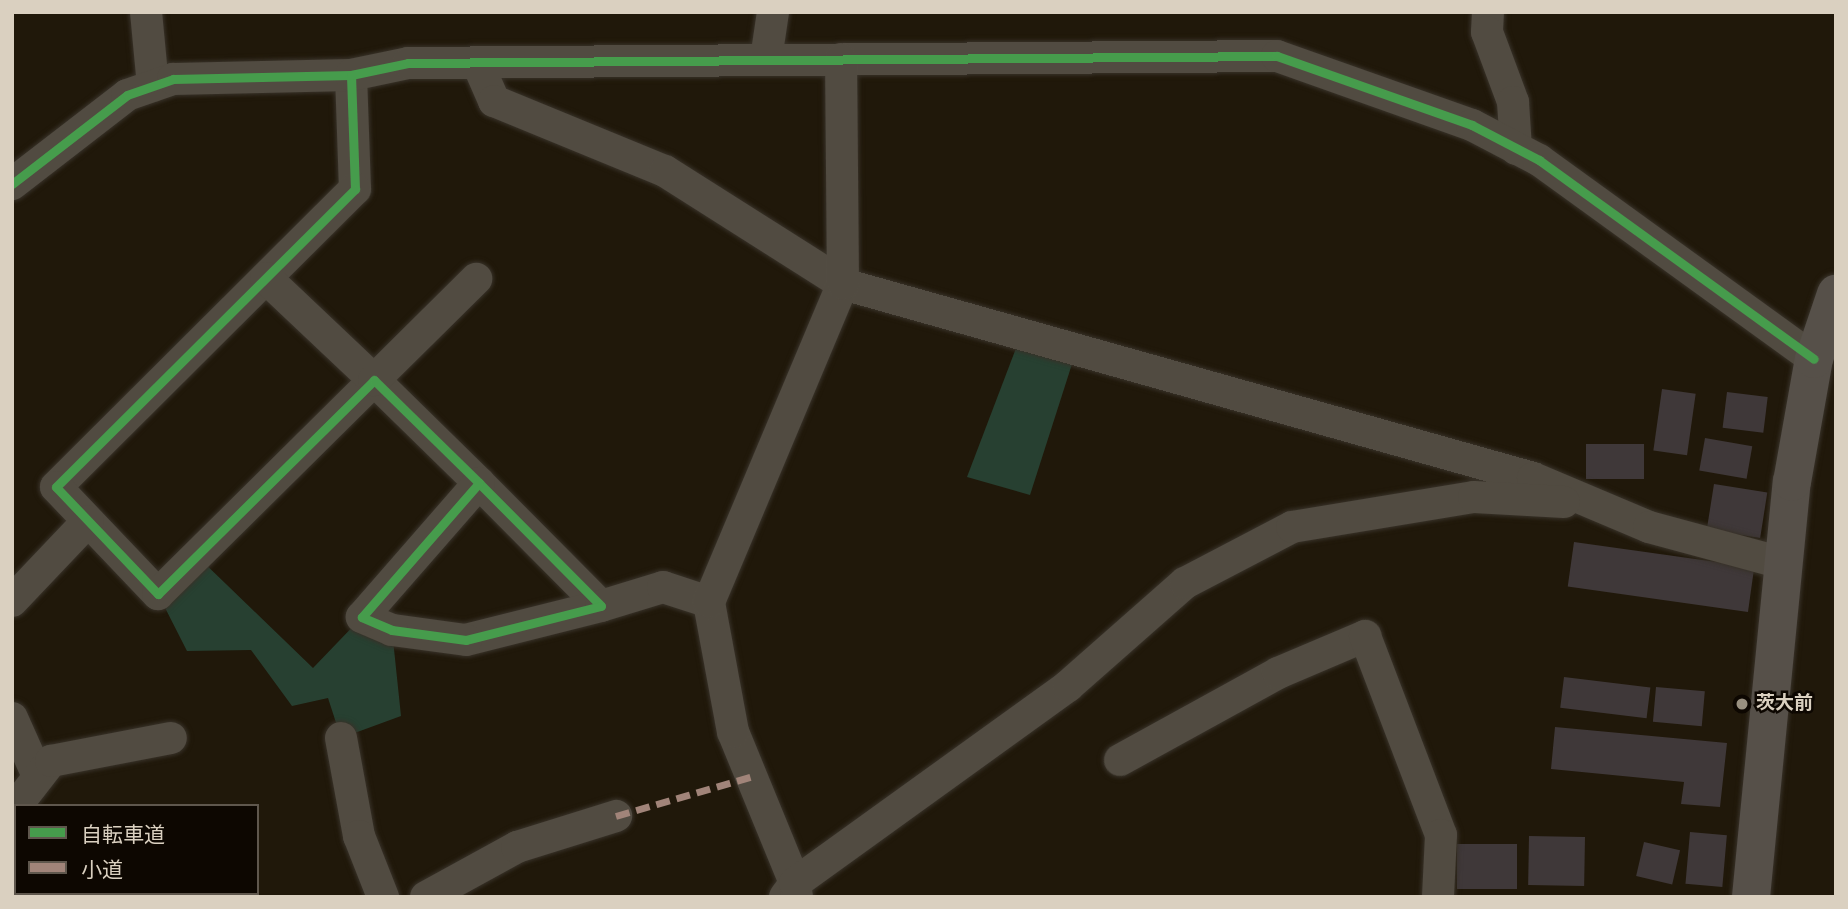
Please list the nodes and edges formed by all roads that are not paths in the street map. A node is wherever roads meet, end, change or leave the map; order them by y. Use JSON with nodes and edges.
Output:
{"nodes":[{"id":1,"x":146,"y":12,"type":"edge"},
{"id":2,"x":774,"y":12,"type":"edge"},
{"id":3,"x":1488,"y":12,"type":"edge"},
{"id":4,"x":841,"y":59,"type":"junction"},
{"id":5,"x":766,"y":60,"type":"junction"},
{"id":6,"x":477,"y":62,"type":"junction"},
{"id":7,"x":351,"y":75,"type":"junction"},
{"id":8,"x":153,"y":86,"type":"junction"},
{"id":9,"x":1516,"y":149,"type":"junction"},
{"id":10,"x":12,"y":184,"type":"edge"},
{"id":11,"x":266,"y":278,"type":"junction"},
{"id":12,"x":475,"y":279,"type":"dead end"},
{"id":13,"x":843,"y":284,"type":"junction"},
{"id":14,"x":1836,"y":293,"type":"edge"},
{"id":15,"x":1814,"y":359,"type":"junction"},
{"id":16,"x":374,"y":380,"type":"junction"},
{"id":17,"x":479,"y":483,"type":"junction"},
{"id":18,"x":1598,"y":505,"type":"junction"},
{"id":19,"x":89,"y":521,"type":"junction"},
{"id":20,"x":1782,"y":563,"type":"junction"},
{"id":21,"x":12,"y":601,"type":"edge"},
{"id":22,"x":709,"y":602,"type":"junction"},
{"id":23,"x":601,"y":606,"type":"junction"},
{"id":24,"x":12,"y":718,"type":"edge"},
{"id":25,"x":341,"y":737,"type":"dead end"},
{"id":26,"x":171,"y":738,"type":"dead end"},
{"id":27,"x":1120,"y":760,"type":"dead end"},
{"id":28,"x":37,"y":774,"type":"junction"},
{"id":29,"x":12,"y":802,"type":"edge"},
{"id":30,"x":615,"y":816,"type":"dead end"},
{"id":31,"x":444,"y":892,"type":"edge"},
{"id":32,"x":792,"y":892,"type":"edge"},
{"id":33,"x":383,"y":897,"type":"edge"},
{"id":34,"x":1438,"y":897,"type":"edge"},
{"id":35,"x":1751,"y":897,"type":"edge"}],
"edges":[{"from":1,"to":8,"type":"street"},
{"from":2,"to":5,"type":"street"},
{"from":3,"to":9,"type":"street"},
{"from":4,"to":5,"type":"street"},
{"from":4,"to":9,"type":"street"},
{"from":4,"to":13,"type":"street"},
{"from":5,"to":6,"type":"street"},
{"from":6,"to":7,"type":"street"},
{"from":6,"to":13,"type":"street"},
{"from":7,"to":8,"type":"street"},
{"from":7,"to":11,"type":"street"},
{"from":8,"to":10,"type":"street"},
{"from":9,"to":15,"type":"street"},
{"from":11,"to":16,"type":"street"},
{"from":11,"to":19,"type":"street"},
{"from":12,"to":16,"type":"street"},
{"from":13,"to":18,"type":"street"},
{"from":13,"to":22,"type":"street"},
{"from":14,"to":15,"type":"street"},
{"from":15,"to":20,"type":"street"},
{"from":16,"to":17,"type":"street"},
{"from":16,"to":19,"type":"street"},
{"from":17,"to":23,"type":"street"},
{"from":17,"to":23,"type":"street"},
{"from":18,"to":20,"type":"street"},
{"from":18,"to":32,"type":"street"},
{"from":19,"to":21,"type":"street"},
{"from":20,"to":35,"type":"street"},
{"from":22,"to":23,"type":"street"},
{"from":22,"to":32,"type":"street"},
{"from":24,"to":28,"type":"street"},
{"from":25,"to":33,"type":"street"},
{"from":26,"to":28,"type":"street"},
{"from":27,"to":34,"type":"street"},
{"from":28,"to":29,"type":"street"},
{"from":30,"to":31,"type":"street"}]}
